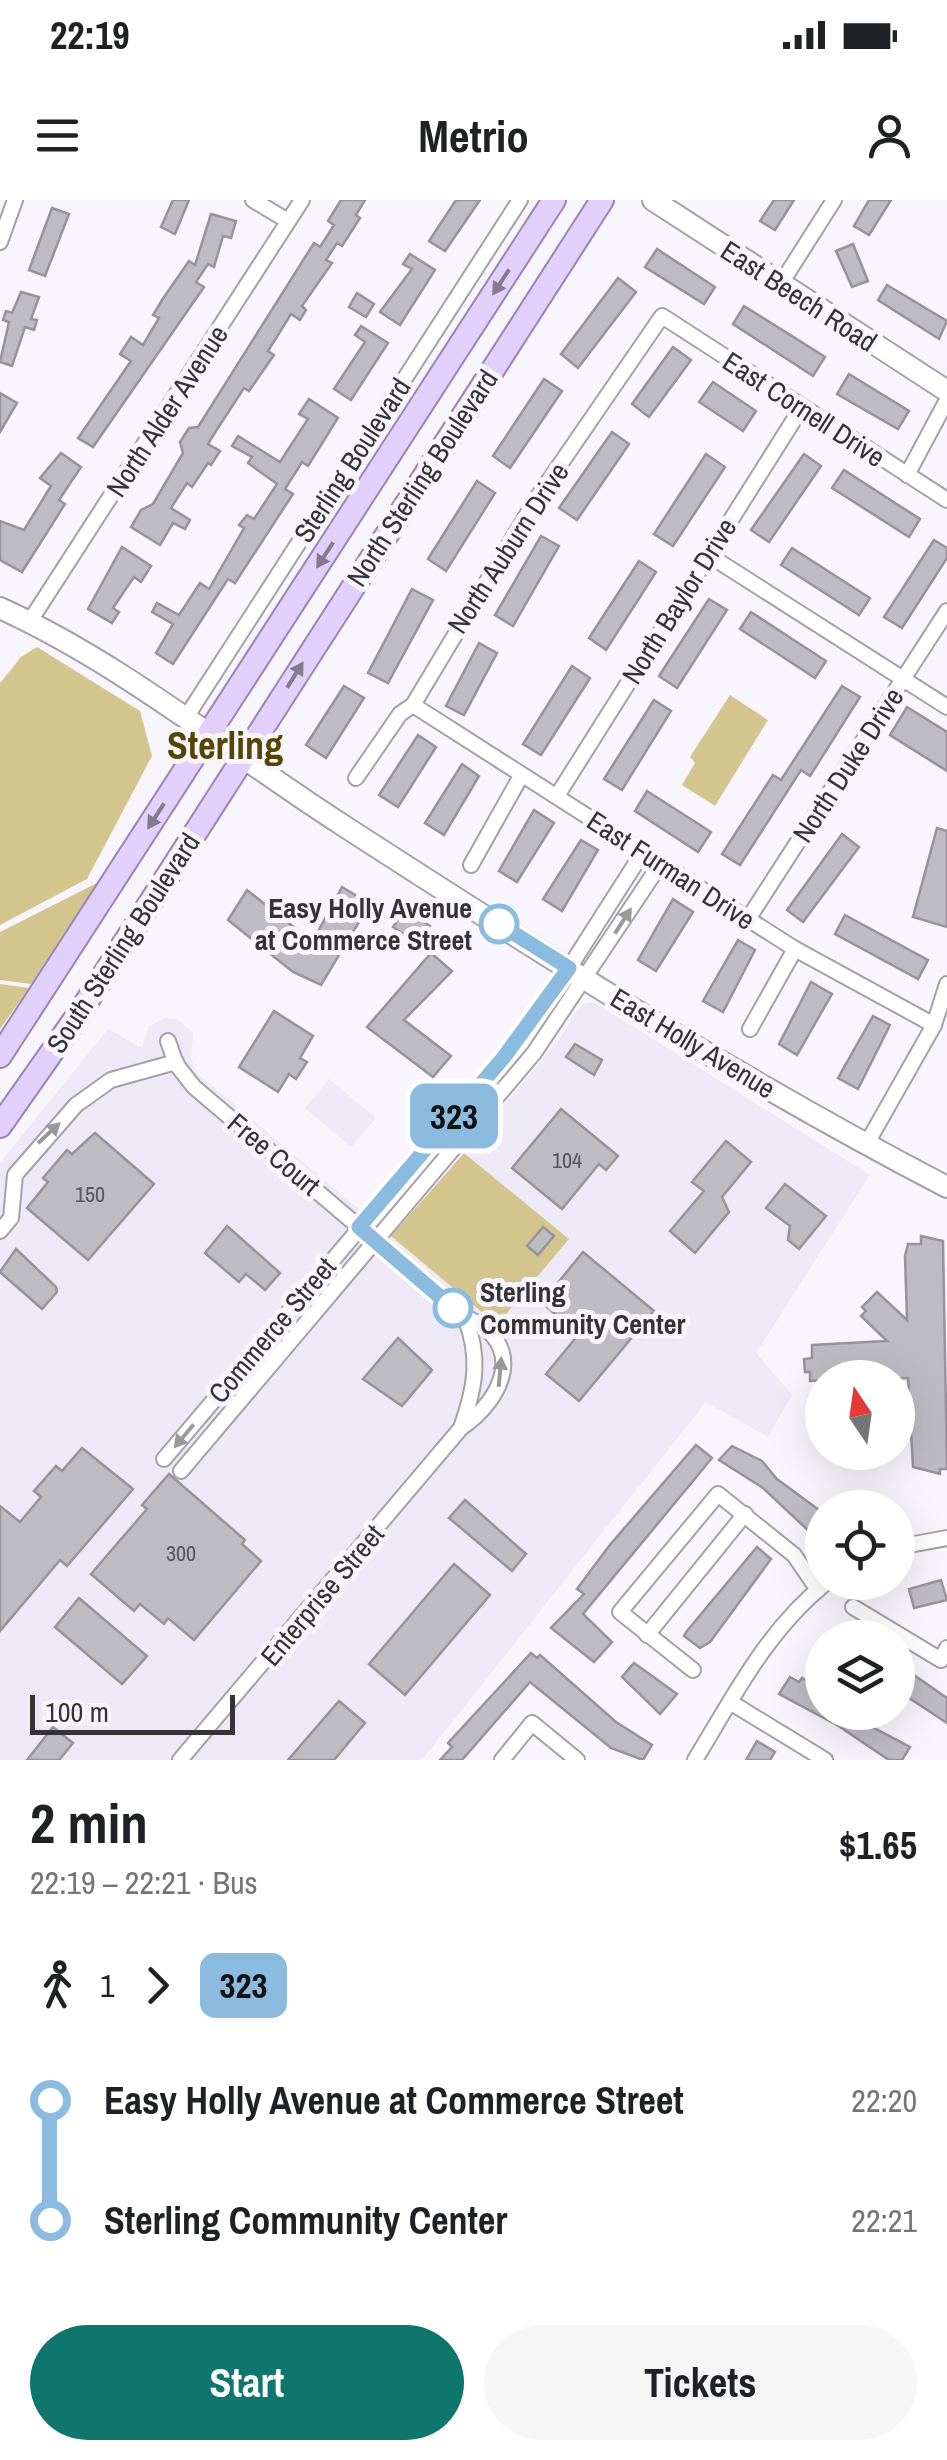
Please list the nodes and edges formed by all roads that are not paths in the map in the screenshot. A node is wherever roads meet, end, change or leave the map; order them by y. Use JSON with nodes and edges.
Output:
{"nodes":[{"id":1,"x":15,"y":200,"type":"edge"},
{"id":2,"x":253,"y":200,"type":"edge"},
{"id":3,"x":302,"y":200,"type":"edge"},
{"id":4,"x":520,"y":200,"type":"edge"},
{"id":5,"x":554,"y":200,"type":"edge"},
{"id":6,"x":602,"y":200,"type":"edge"},
{"id":7,"x":653,"y":200,"type":"edge"},
{"id":8,"x":834,"y":200,"type":"edge"},
{"id":9,"x":288,"y":221,"type":"junction"},
{"id":10,"x":0,"y":242,"type":"edge"},
{"id":11,"x":780,"y":284,"type":"junction"},
{"id":12,"x":662,"y":316,"type":"joint"},
{"id":13,"x":947,"y":391,"type":"edge"},
{"id":14,"x":947,"y":400,"type":"edge"},
{"id":15,"x":802,"y":407,"type":"junction"},
{"id":16,"x":907,"y":475,"type":"junction"},
{"id":17,"x":947,"y":500,"type":"edge"},
{"id":18,"x":707,"y":554,"type":"junction"},
{"id":19,"x":0,"y":608,"type":"edge"},
{"id":20,"x":947,"y":612,"type":"edge"},
{"id":21,"x":30,"y":621,"type":"junction"},
{"id":22,"x":902,"y":682,"type":"junction"},
{"id":23,"x":413,"y":705,"type":"junction"},
{"id":24,"x":947,"y":707,"type":"edge"},
{"id":25,"x":184,"y":720,"type":"junction"},
{"id":26,"x":210,"y":734,"type":"junction"},
{"id":27,"x":243,"y":758,"type":"junction"},
{"id":28,"x":521,"y":776,"type":"junction"},
{"id":29,"x":356,"y":778,"type":"dead end"},
{"id":30,"x":557,"y":796,"type":"junction"},
{"id":31,"x":643,"y":852,"type":"junction"},
{"id":32,"x":662,"y":863,"type":"junction"},
{"id":33,"x":471,"y":864,"type":"dead end"},
{"id":34,"x":748,"y":919,"type":"junction"},
{"id":35,"x":795,"y":949,"type":"junction"},
{"id":36,"x":577,"y":974,"type":"junction"},
{"id":37,"x":947,"y":984,"type":"edge"},
{"id":38,"x":934,"y":1025,"type":"junction"},
{"id":39,"x":750,"y":1029,"type":"dead end"},
{"id":40,"x":168,"y":1041,"type":"dead end"},
{"id":41,"x":0,"y":1056,"type":"edge"},
{"id":42,"x":176,"y":1062,"type":"junction"},
{"id":43,"x":0,"y":1126,"type":"edge"},
{"id":44,"x":866,"y":1145,"type":"junction"},
{"id":45,"x":947,"y":1187,"type":"edge"},
{"id":46,"x":359,"y":1227,"type":"junction"},
{"id":47,"x":0,"y":1231,"type":"edge"},
{"id":48,"x":378,"y":1242,"type":"junction"},
{"id":49,"x":465,"y":1318,"type":"junction"},
{"id":50,"x":461,"y":1428,"type":"junction"},
{"id":51,"x":164,"y":1459,"type":"dead end"},
{"id":52,"x":181,"y":1471,"type":"dead end"},
{"id":53,"x":745,"y":1514,"type":"junction"},
{"id":54,"x":947,"y":1538,"type":"edge"},
{"id":55,"x":915,"y":1544,"type":"edge"},
{"id":56,"x":805,"y":1567,"type":"edge"},
{"id":57,"x":809,"y":1600,"type":"edge"},
{"id":58,"x":853,"y":1607,"type":"dead end"},
{"id":59,"x":647,"y":1634,"type":"junction"},
{"id":60,"x":947,"y":1648,"type":"edge"},
{"id":61,"x":693,"y":1670,"type":"dead end"},
{"id":62,"x":730,"y":1702,"type":"junction"},
{"id":63,"x":807,"y":1755,"type":"edge"},
{"id":64,"x":180,"y":1760,"type":"edge"},
{"id":65,"x":502,"y":1760,"type":"edge"},
{"id":66,"x":576,"y":1760,"type":"edge"},
{"id":67,"x":694,"y":1760,"type":"edge"},
{"id":68,"x":825,"y":1760,"type":"edge"}],
"edges":[{"from":1,"to":10,"type":"street"},
{"from":2,"to":9,"type":"street"},
{"from":3,"to":9,"type":"street","name":"North Alder Avenue"},
{"from":4,"to":25,"type":"street","name":"Sterling Boulevard"},
{"from":5,"to":26,"type":"main road","name":"North Sterling Boulevard","one_way":true},
{"from":27,"to":6,"type":"main road","name":"North Sterling Boulevard","one_way":true},
{"from":7,"to":11,"type":"street","name":"East Beech Road"},
{"from":8,"to":11,"type":"street"},
{"from":9,"to":21,"type":"street","name":"North Alder Avenue"},
{"from":11,"to":13,"type":"street","name":"East Beech Road"},
{"from":12,"to":15,"type":"street","name":"East Cornell Drive"},
{"from":12,"to":23,"type":"street","name":"North Auburn Drive"},
{"from":14,"to":16,"type":"street"},
{"from":15,"to":16,"type":"street","name":"East Cornell Drive"},
{"from":15,"to":18,"type":"street","name":"North Baylor Drive"},
{"from":16,"to":17,"type":"street","name":"East Cornell Drive"},
{"from":18,"to":22,"type":"street"},
{"from":18,"to":30,"type":"street","name":"North Baylor Drive"},
{"from":19,"to":21,"type":"street","name":"East Holly Avenue"},
{"from":20,"to":22,"type":"street","name":"North Duke Drive"},
{"from":21,"to":25,"type":"street","name":"East Holly Avenue"},
{"from":22,"to":24,"type":"street"},
{"from":22,"to":34,"type":"street","name":"North Duke Drive"},
{"from":23,"to":28,"type":"street","name":"East Furman Drive"},
{"from":23,"to":29,"type":"street","name":"North Auburn Drive"},
{"from":25,"to":26,"type":"street","name":"East Holly Avenue"},
{"from":26,"to":27,"type":"street","name":"East Holly Avenue"},
{"from":26,"to":41,"type":"main road","name":"South Sterling Boulevard","one_way":true},
{"from":27,"to":36,"type":"street","name":"East Holly Avenue"},
{"from":27,"to":43,"type":"main road","name":"South Sterling Boulevard"},
{"from":28,"to":30,"type":"street","name":"East Furman Drive"},
{"from":28,"to":33,"type":"street"},
{"from":30,"to":31,"type":"street","name":"East Furman Drive"},
{"from":31,"to":32,"type":"street","name":"East Furman Drive"},
{"from":31,"to":36,"type":"street"},
{"from":32,"to":34,"type":"street","name":"East Furman Drive"},
{"from":36,"to":32,"type":"street","one_way":true},
{"from":34,"to":35,"type":"street","name":"East Furman Drive"},
{"from":35,"to":38,"type":"street","name":"East Furman Drive"},
{"from":35,"to":39,"type":"street"},
{"from":36,"to":44,"type":"street","name":"East Holly Avenue"},
{"from":36,"to":46,"type":"street","name":"Commerce Street"},
{"from":36,"to":48,"type":"street","name":"Commerce Street"},
{"from":37,"to":38,"type":"street"},
{"from":38,"to":44,"type":"street"},
{"from":40,"to":42,"type":"street","name":"Free Court"},
{"from":42,"to":46,"type":"street","name":"Free Court"},
{"from":47,"to":42,"type":"street","one_way":true},
{"from":44,"to":45,"type":"street","name":"East Holly Avenue"},
{"from":46,"to":48,"type":"street","name":"Free Court"},
{"from":46,"to":51,"type":"street","name":"Commerce Street","one_way":true},
{"from":48,"to":49,"type":"street","name":"Enterprise Street"},
{"from":48,"to":52,"type":"street","name":"Commerce Street"},
{"from":49,"to":50,"type":"street","name":"Enterprise Street"},
{"from":50,"to":49,"type":"street","name":"Enterprise Street","one_way":true},
{"from":50,"to":64,"type":"street","name":"Enterprise Street"},
{"from":53,"to":56,"type":"street"},
{"from":53,"to":59,"type":"street"},
{"from":53,"to":59,"type":"street"},
{"from":54,"to":55,"type":"street"},
{"from":57,"to":62,"type":"street"},
{"from":58,"to":60,"type":"street"},
{"from":59,"to":61,"type":"street"},
{"from":62,"to":63,"type":"street"},
{"from":62,"to":67,"type":"street"},
{"from":63,"to":68,"type":"street"},
{"from":65,"to":66,"type":"street"}]}
